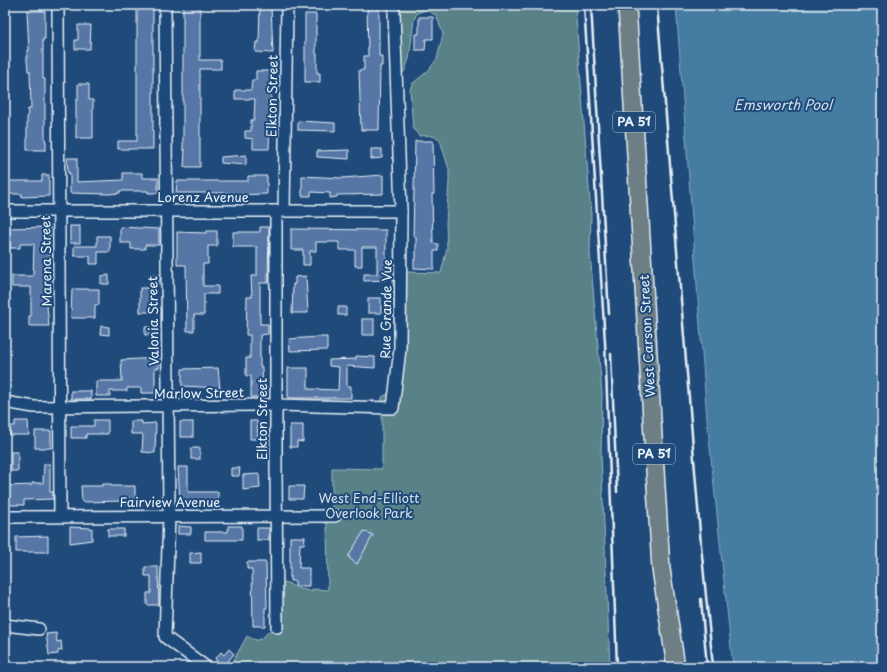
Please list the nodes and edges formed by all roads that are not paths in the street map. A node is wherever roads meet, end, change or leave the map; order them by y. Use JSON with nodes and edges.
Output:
{"nodes":[{"id":1,"x":58,"y":5,"type":"edge"},
{"id":2,"x":165,"y":5,"type":"edge"},
{"id":3,"x":287,"y":5,"type":"edge"},
{"id":4,"x":626,"y":5,"type":"edge"},
{"id":5,"x":394,"y":12,"type":"dead end"},
{"id":6,"x":401,"y":210,"type":"junction"},
{"id":7,"x":5,"y":211,"type":"edge"},
{"id":8,"x":167,"y":211,"type":"junction"},
{"id":9,"x":280,"y":211,"type":"junction"},
{"id":10,"x":59,"y":212,"type":"junction"},
{"id":11,"x":5,"y":402,"type":"edge"},
{"id":12,"x":276,"y":405,"type":"junction"},
{"id":13,"x":60,"y":407,"type":"junction"},
{"id":14,"x":168,"y":407,"type":"junction"},
{"id":15,"x":393,"y":408,"type":"joint"},
{"id":16,"x":60,"y":516,"type":"junction"},
{"id":17,"x":169,"y":516,"type":"junction"},
{"id":18,"x":276,"y":516,"type":"junction"},
{"id":19,"x":335,"y":516,"type":"dead end"},
{"id":20,"x":5,"y":517,"type":"edge"},
{"id":21,"x":5,"y":625,"type":"edge"},
{"id":22,"x":277,"y":627,"type":"dead end"},
{"id":23,"x":39,"y":629,"type":"dead end"},
{"id":24,"x":206,"y":667,"type":"edge"},
{"id":25,"x":676,"y":667,"type":"edge"}],
"edges":[{"from":1,"to":10,"type":"street","name":"Marena Street"},
{"from":2,"to":8,"type":"street","name":"Valonia Street"},
{"from":3,"to":9,"type":"street","name":"Elkton Street"},
{"from":4,"to":25,"type":"main road","name":"West Carson Street","number":"PA 51"},
{"from":5,"to":6,"type":"street","name":"Rue Grande Vue"},
{"from":6,"to":9,"type":"street","name":"Lorenz Avenue"},
{"from":6,"to":15,"type":"street","name":"Rue Grande Vue"},
{"from":7,"to":10,"type":"street","name":"Lorenz Avenue"},
{"from":8,"to":9,"type":"street","name":"Lorenz Avenue"},
{"from":8,"to":10,"type":"street","name":"Lorenz Avenue"},
{"from":8,"to":14,"type":"street","name":"Valonia Street"},
{"from":9,"to":12,"type":"street","name":"Elkton Street"},
{"from":10,"to":13,"type":"street","name":"Marena Street"},
{"from":11,"to":13,"type":"street","name":"Marlow Street"},
{"from":12,"to":14,"type":"street","name":"Marlow Street"},
{"from":12,"to":15,"type":"street","name":"Marlow Street"},
{"from":12,"to":18,"type":"street","name":"Elkton Street"},
{"from":13,"to":14,"type":"street","name":"Marlow Street"},
{"from":13,"to":16,"type":"street","name":"Marena Street"},
{"from":14,"to":17,"type":"street","name":"Valonia Street"},
{"from":16,"to":17,"type":"street","name":"Fairview Avenue"},
{"from":16,"to":20,"type":"street","name":"Fairview Avenue"},
{"from":17,"to":18,"type":"street","name":"Fairview Avenue"},
{"from":17,"to":24,"type":"street","name":"Valonia Street"},
{"from":18,"to":19,"type":"street","name":"Fairview Avenue"},
{"from":18,"to":22,"type":"street","name":"Elkton Street"},
{"from":21,"to":23,"type":"street"}]}
